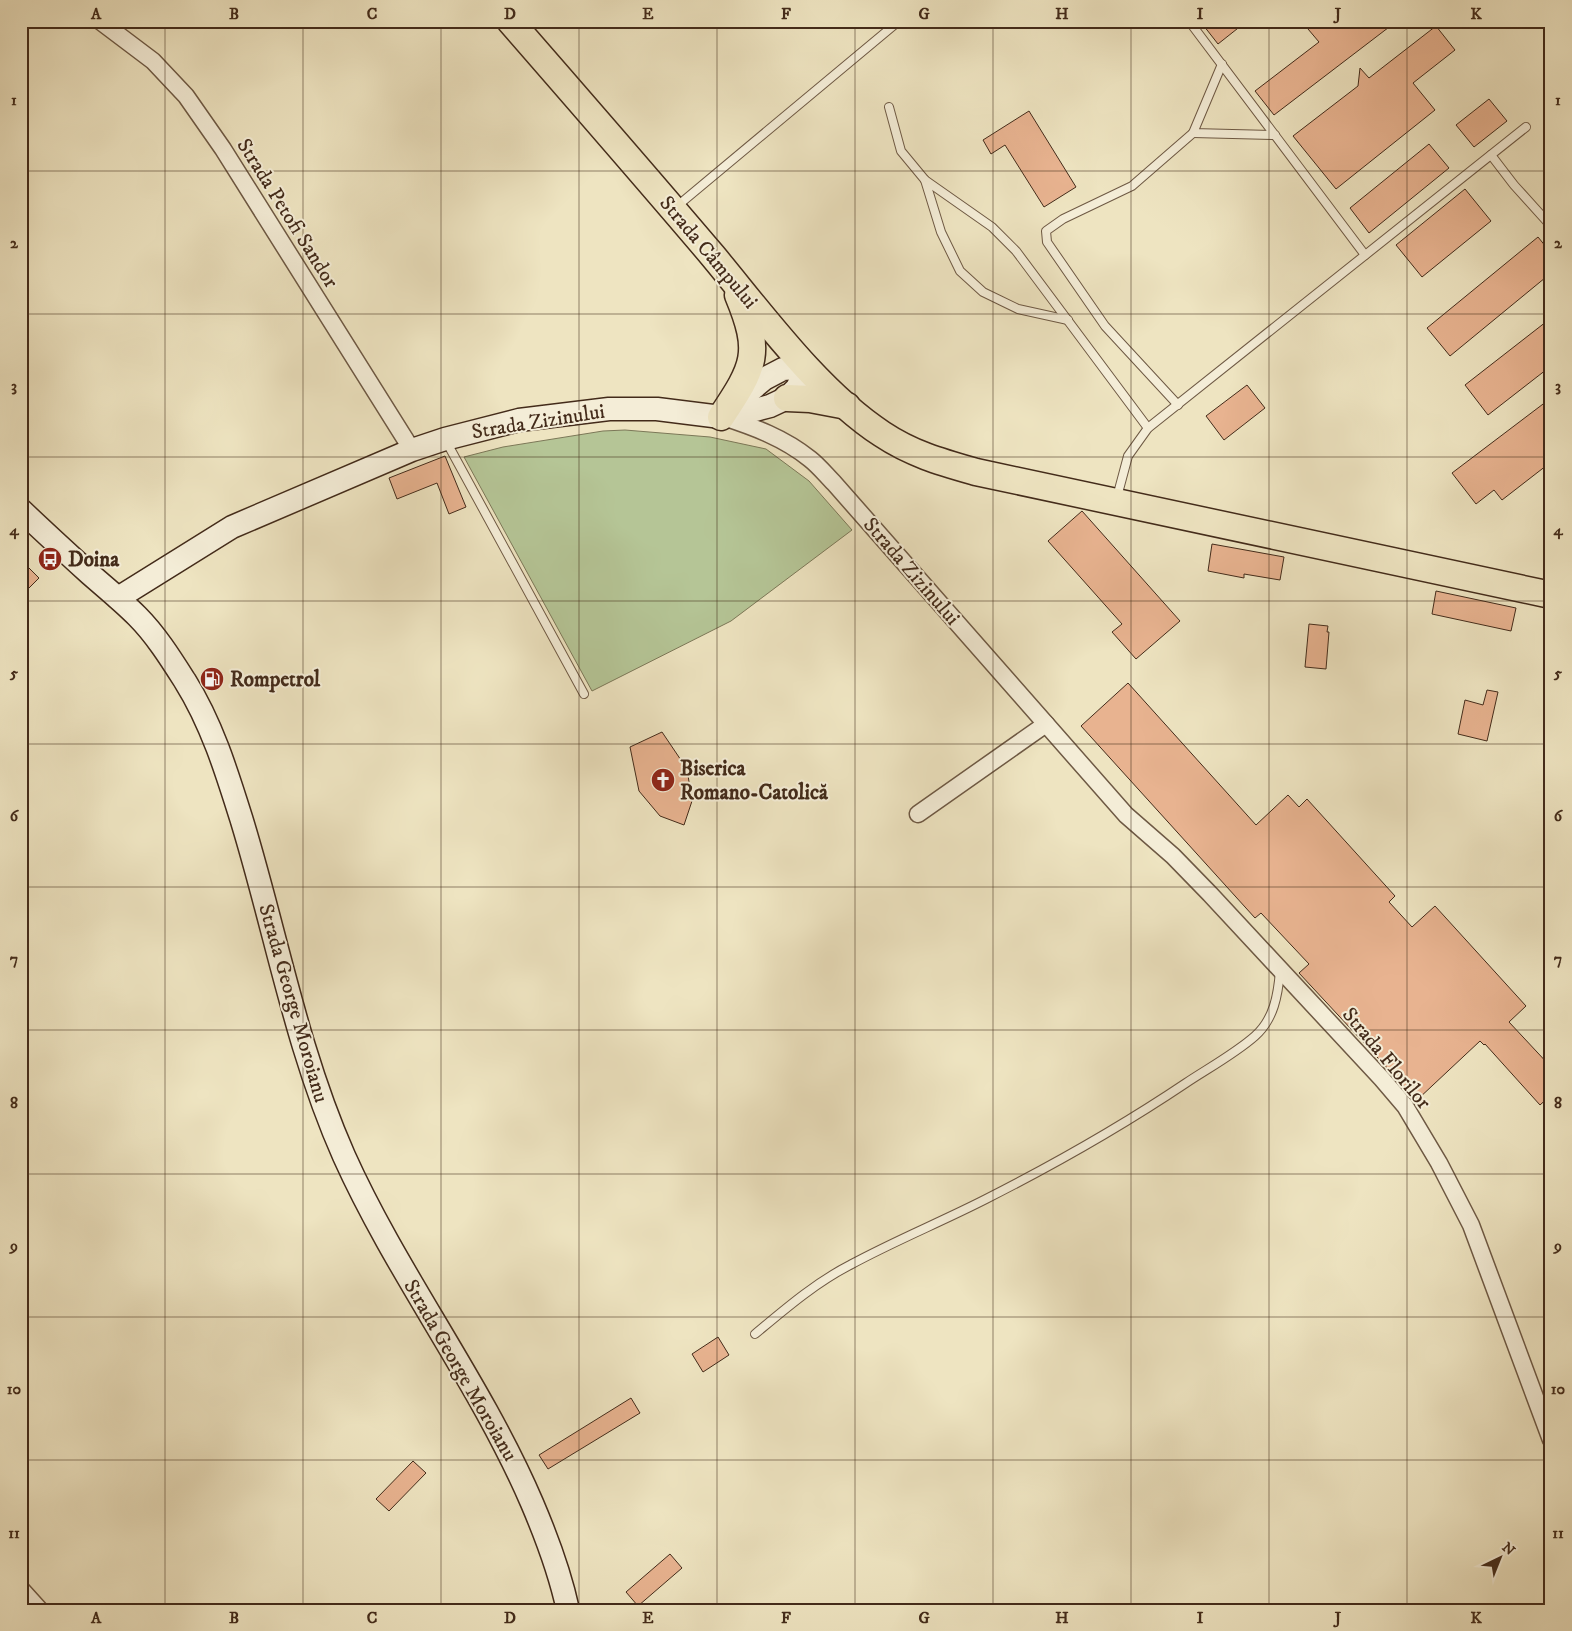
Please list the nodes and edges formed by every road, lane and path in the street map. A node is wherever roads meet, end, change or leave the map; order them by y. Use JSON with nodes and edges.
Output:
{"nodes":[{"id":1,"x":100,"y":21,"type":"edge"},
{"id":2,"x":510,"y":21,"type":"edge"},
{"id":3,"x":899,"y":21,"type":"edge"},
{"id":4,"x":1189,"y":21,"type":"edge"},
{"id":5,"x":1222,"y":64,"type":"junction"},
{"id":6,"x":889,"y":107,"type":"dead end"},
{"id":7,"x":1526,"y":127,"type":"dead end"},
{"id":8,"x":1193,"y":134,"type":"junction"},
{"id":9,"x":1275,"y":134,"type":"junction"},
{"id":10,"x":1491,"y":155,"type":"junction"},
{"id":11,"x":925,"y":180,"type":"junction"},
{"id":12,"x":673,"y":209,"type":"junction"},
{"id":13,"x":1551,"y":226,"type":"edge"},
{"id":14,"x":1365,"y":255,"type":"junction"},
{"id":15,"x":730,"y":276,"type":"junction"},
{"id":16,"x":1068,"y":320,"type":"junction"},
{"id":17,"x":807,"y":368,"type":"junction"},
{"id":18,"x":787,"y":398,"type":"junction"},
{"id":19,"x":1178,"y":405,"type":"junction"},
{"id":20,"x":847,"y":406,"type":"junction"},
{"id":21,"x":721,"y":417,"type":"junction"},
{"id":22,"x":1148,"y":428,"type":"junction"},
{"id":23,"x":445,"y":438,"type":"junction"},
{"id":24,"x":412,"y":450,"type":"junction"},
{"id":25,"x":1116,"y":502,"type":"junction"},
{"id":26,"x":21,"y":510,"type":"edge"},
{"id":27,"x":1551,"y":595,"type":"edge"},
{"id":28,"x":118,"y":598,"type":"junction"},
{"id":29,"x":584,"y":694,"type":"dead end"},
{"id":30,"x":1046,"y":724,"type":"junction"},
{"id":31,"x":918,"y":814,"type":"dead end"},
{"id":32,"x":1126,"y":815,"type":"joint"},
{"id":33,"x":1280,"y":969,"type":"junction"},
{"id":34,"x":755,"y":1334,"type":"dead end"},
{"id":35,"x":1551,"y":1440,"type":"edge"},
{"id":36,"x":21,"y":1589,"type":"edge"},
{"id":37,"x":40,"y":1610,"type":"edge"},
{"id":38,"x":568,"y":1610,"type":"edge"}],
"edges":[{"from":1,"to":24,"type":"street","name":"Strada Petofi Sandor"},
{"from":2,"to":12,"type":"main road","name":"Strada Câmpului"},
{"from":3,"to":12,"type":"lane"},
{"from":4,"to":5,"type":"lane"},
{"from":5,"to":8,"type":"lane"},
{"from":5,"to":9,"type":"lane"},
{"from":6,"to":11,"type":"lane"},
{"from":7,"to":10,"type":"lane"},
{"from":8,"to":9,"type":"lane"},
{"from":8,"to":19,"type":"lane"},
{"from":9,"to":14,"type":"lane"},
{"from":10,"to":13,"type":"lane"},
{"from":10,"to":14,"type":"lane"},
{"from":11,"to":16,"type":"lane"},
{"from":11,"to":16,"type":"lane"},
{"from":12,"to":15,"type":"main road","name":"Strada Câmpului"},
{"from":14,"to":19,"type":"lane"},
{"from":15,"to":17,"type":"main road","name":"Strada Câmpului"},
{"from":15,"to":21,"type":"main road"},
{"from":16,"to":22,"type":"lane"},
{"from":17,"to":18,"type":"main road"},
{"from":17,"to":20,"type":"main road","name":"Strada Câmpului"},
{"from":17,"to":21,"type":"main road"},
{"from":18,"to":20,"type":"main road"},
{"from":18,"to":21,"type":"main road"},
{"from":19,"to":22,"type":"lane"},
{"from":20,"to":25,"type":"main road","name":"Strada Câmpului"},
{"from":21,"to":23,"type":"main road","name":"Strada Zizinului"},
{"from":21,"to":30,"type":"street","name":"Strada Zizinului"},
{"from":22,"to":25,"type":"lane"},
{"from":23,"to":24,"type":"main road","name":"Strada Zizinului"},
{"from":23,"to":29,"type":"lane"},
{"from":24,"to":28,"type":"main road","name":"Strada Zizinului"},
{"from":25,"to":27,"type":"main road","name":"Strada Câmpului"},
{"from":26,"to":28,"type":"main road","name":"Strada George Moroianu"},
{"from":28,"to":38,"type":"main road","name":"Strada George Moroianu"},
{"from":30,"to":31,"type":"street"},
{"from":30,"to":32,"type":"street","name":"Strada Zizinului"},
{"from":32,"to":33,"type":"street","name":"Strada Florilor"},
{"from":33,"to":34,"type":"lane"},
{"from":33,"to":35,"type":"street","name":"Strada Florilor"},
{"from":36,"to":37,"type":"street"}]}
